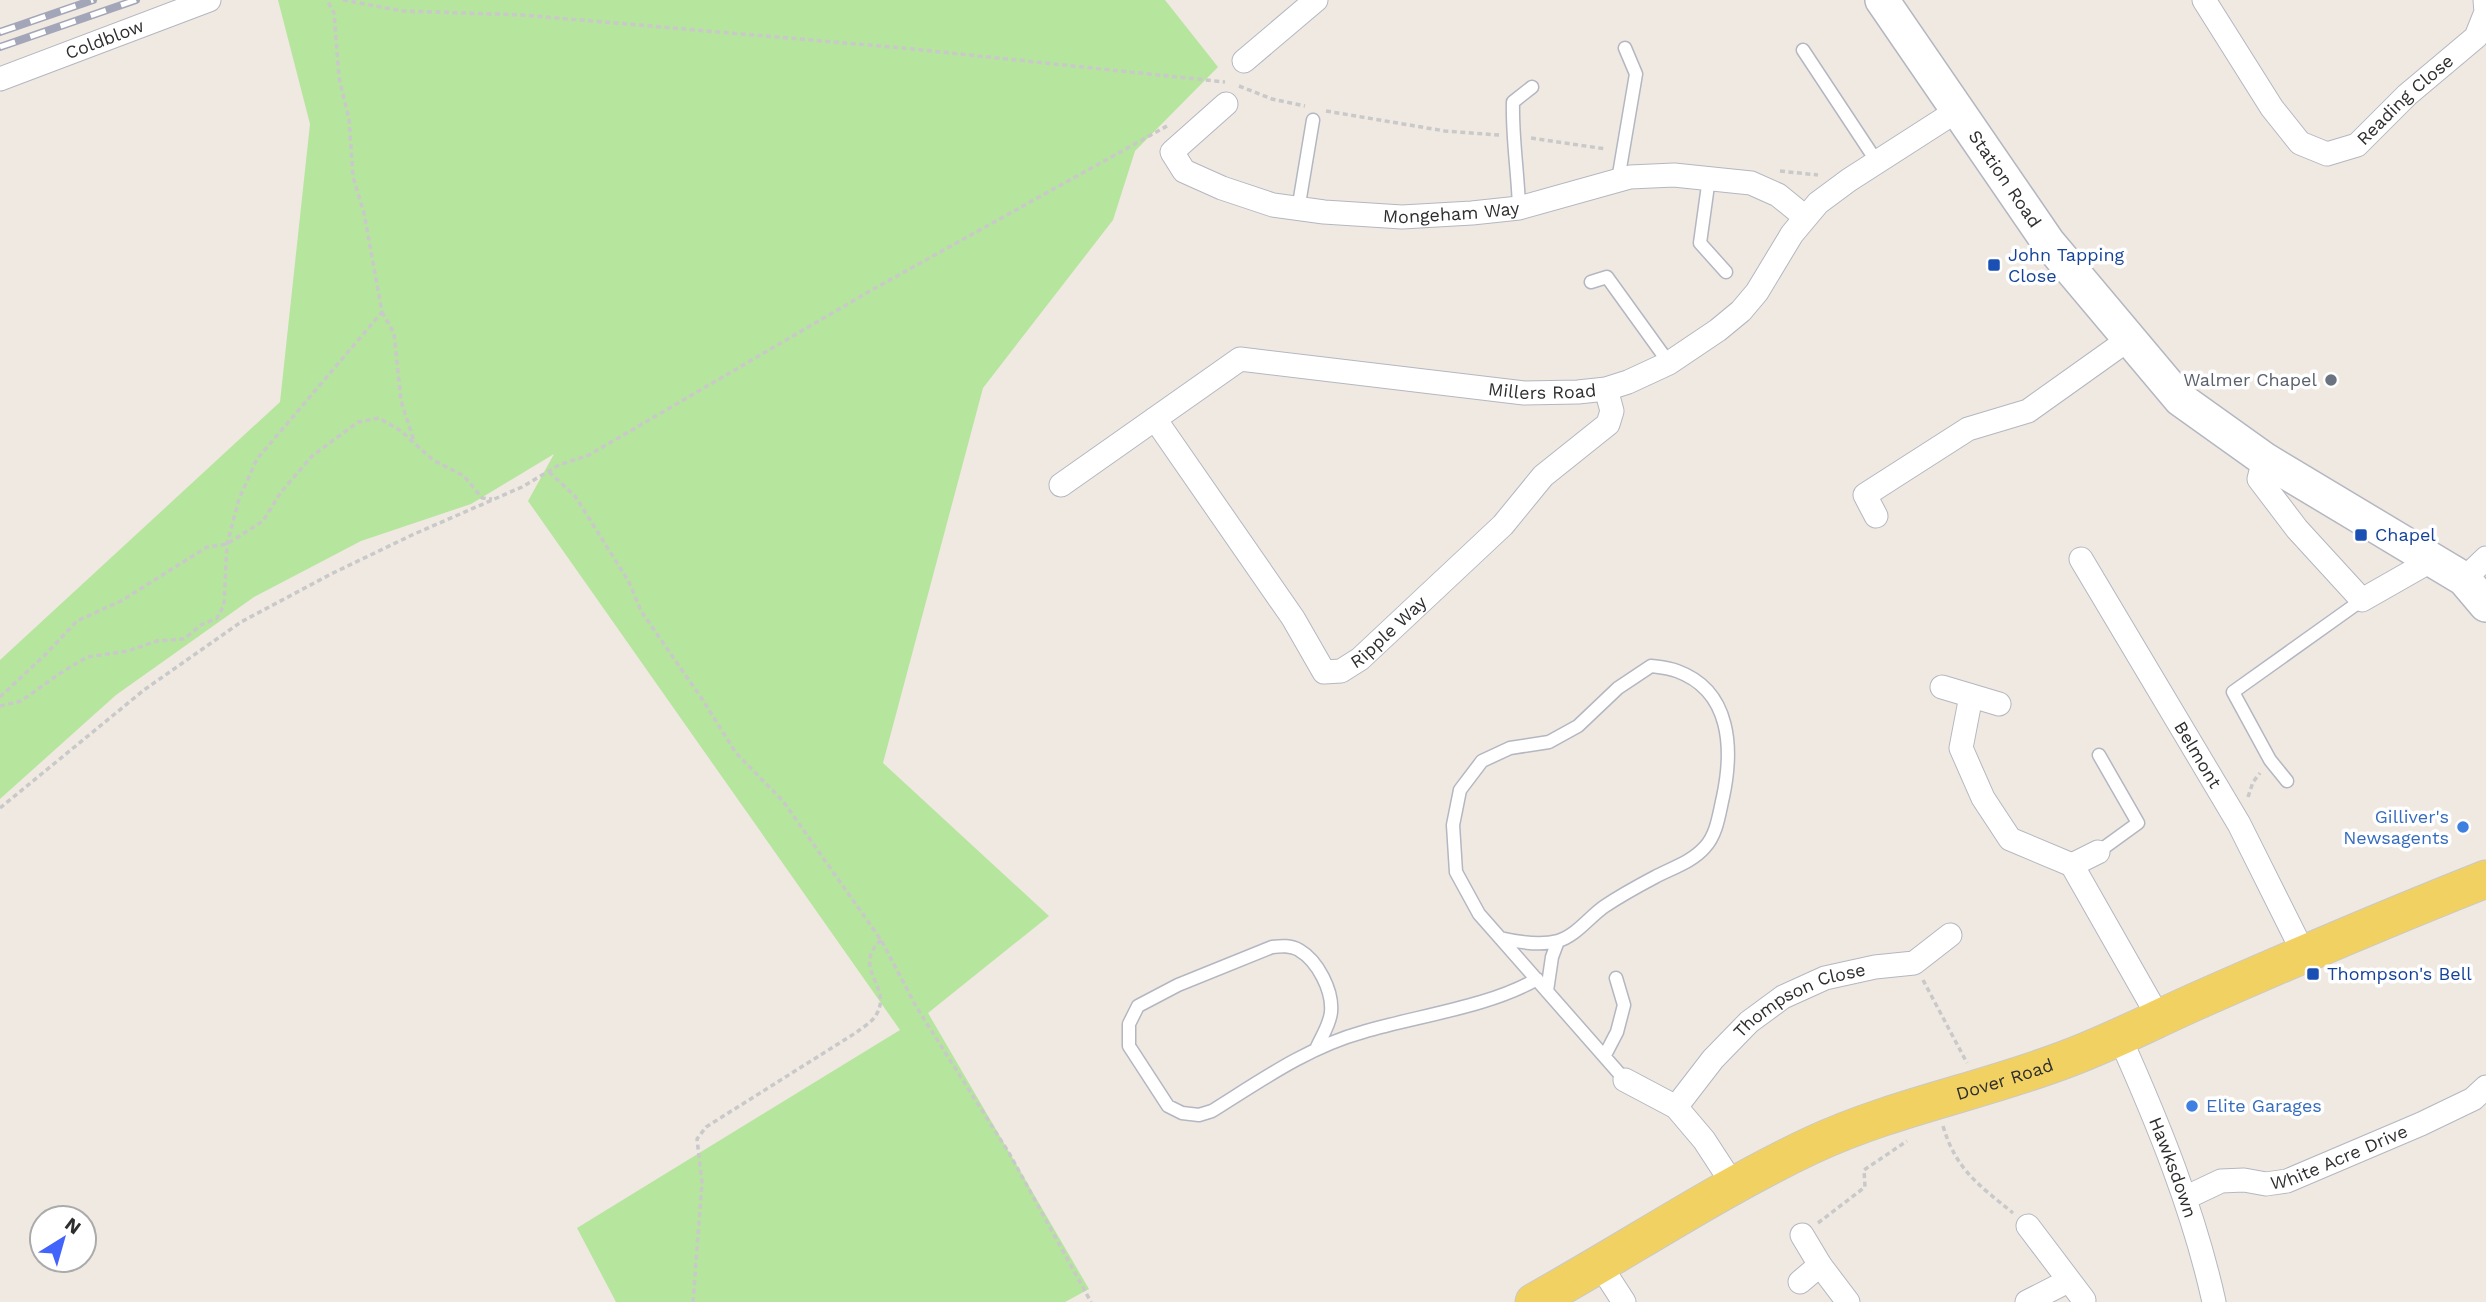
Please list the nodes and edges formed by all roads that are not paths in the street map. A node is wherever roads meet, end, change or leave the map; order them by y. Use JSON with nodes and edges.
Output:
{"nodes":[{"id":1,"x":209,"y":0,"type":"edge"},
{"id":2,"x":1316,"y":0,"type":"edge"},
{"id":3,"x":2203,"y":0,"type":"edge"},
{"id":4,"x":2485,"y":0,"type":"edge"},
{"id":5,"x":1885,"y":1,"type":"edge"},
{"id":6,"x":1625,"y":48,"type":"dead end"},
{"id":7,"x":1803,"y":50,"type":"dead end"},
{"id":8,"x":1244,"y":61,"type":"road end"},
{"id":9,"x":0,"y":79,"type":"edge"},
{"id":10,"x":1532,"y":87,"type":"dead end"},
{"id":11,"x":1221,"y":92,"type":"road end"},
{"id":12,"x":1958,"y":110,"type":"junction"},
{"id":13,"x":1313,"y":120,"type":"dead end"},
{"id":14,"x":1877,"y":162,"type":"junction"},
{"id":15,"x":1709,"y":178,"type":"junction"},
{"id":16,"x":1618,"y":180,"type":"junction"},
{"id":17,"x":1519,"y":208,"type":"junction"},
{"id":18,"x":1298,"y":209,"type":"junction"},
{"id":19,"x":1805,"y":217,"type":"junction"},
{"id":20,"x":1726,"y":272,"type":"dead end"},
{"id":21,"x":1591,"y":282,"type":"dead end"},
{"id":22,"x":2129,"y":339,"type":"junction"},
{"id":23,"x":1669,"y":363,"type":"junction"},
{"id":24,"x":1606,"y":388,"type":"junction"},
{"id":25,"x":1155,"y":419,"type":"junction"},
{"id":26,"x":2264,"y":459,"type":"junction"},
{"id":27,"x":1061,"y":485,"type":"dead end"},
{"id":28,"x":1876,"y":516,"type":"dead end"},
{"id":29,"x":2081,"y":559,"type":"dead end"},
{"id":30,"x":2434,"y":559,"type":"junction"},
{"id":31,"x":2475,"y":568,"type":"edge"},
{"id":32,"x":2362,"y":600,"type":"junction"},
{"id":33,"x":2486,"y":606,"type":"edge"},
{"id":34,"x":1942,"y":687,"type":"dead end"},
{"id":35,"x":1971,"y":696,"type":"junction"},
{"id":36,"x":1999,"y":704,"type":"dead end"},
{"id":37,"x":2099,"y":755,"type":"dead end"},
{"id":38,"x":2287,"y":781,"type":"dead end"},
{"id":39,"x":2098,"y":852,"type":"joint"},
{"id":40,"x":2071,"y":865,"type":"junction"},
{"id":41,"x":2486,"y":878,"type":"edge"},
{"id":42,"x":1950,"y":935,"type":"dead end"},
{"id":43,"x":1500,"y":938,"type":"junction"},
{"id":44,"x":1559,"y":941,"type":"junction"},
{"id":45,"x":2304,"y":954,"type":"junction"},
{"id":46,"x":1616,"y":978,"type":"dead end"},
{"id":47,"x":1536,"y":979,"type":"junction"},
{"id":48,"x":1547,"y":991,"type":"junction"},
{"id":49,"x":2159,"y":1018,"type":"junction"},
{"id":50,"x":2120,"y":1038,"type":"junction"},
{"id":51,"x":1317,"y":1047,"type":"junction"},
{"id":52,"x":1605,"y":1055,"type":"junction"},
{"id":53,"x":1625,"y":1080,"type":"joint"},
{"id":54,"x":2486,"y":1087,"type":"edge"},
{"id":55,"x":1676,"y":1107,"type":"junction"},
{"id":56,"x":1734,"y":1186,"type":"junction"},
{"id":57,"x":2185,"y":1198,"type":"junction"},
{"id":58,"x":2028,"y":1226,"type":"road end"},
{"id":59,"x":1802,"y":1235,"type":"road end"},
{"id":60,"x":1600,"y":1265,"type":"junction"},
{"id":61,"x":1820,"y":1265,"type":"junction"},
{"id":62,"x":2068,"y":1281,"type":"junction"},
{"id":63,"x":1800,"y":1282,"type":"dead end"},
{"id":64,"x":2084,"y":1300,"type":"dead end"},
{"id":65,"x":1534,"y":1302,"type":"edge"},
{"id":66,"x":1624,"y":1302,"type":"edge"},
{"id":67,"x":1848,"y":1302,"type":"edge"},
{"id":68,"x":2027,"y":1302,"type":"edge"},
{"id":69,"x":2214,"y":1302,"type":"edge"}],
"edges":[{"from":1,"to":9,"type":"street","name":"Coldblow"},
{"from":2,"to":8,"type":"street"},
{"from":3,"to":4,"type":"street","name":"Reading Close"},
{"from":5,"to":12,"type":"street","name":"Station Road"},
{"from":6,"to":16,"type":"lane"},
{"from":7,"to":14,"type":"lane"},
{"from":10,"to":17,"type":"lane"},
{"from":11,"to":18,"type":"street","name":"Mongeham Way"},
{"from":12,"to":14,"type":"street","name":"Millers Road"},
{"from":12,"to":22,"type":"street","name":"Station Road"},
{"from":13,"to":18,"type":"lane"},
{"from":14,"to":19,"type":"street","name":"Millers Road"},
{"from":15,"to":16,"type":"street","name":"Mongeham Way"},
{"from":15,"to":19,"type":"street","name":"Mongeham Way"},
{"from":15,"to":20,"type":"lane"},
{"from":16,"to":17,"type":"street","name":"Mongeham Way"},
{"from":17,"to":18,"type":"street","name":"Mongeham Way"},
{"from":19,"to":23,"type":"street","name":"Millers Road"},
{"from":21,"to":23,"type":"lane"},
{"from":22,"to":26,"type":"street","name":"Station Road"},
{"from":22,"to":28,"type":"street"},
{"from":23,"to":24,"type":"street","name":"Millers Road"},
{"from":24,"to":25,"type":"street","name":"Millers Road"},
{"from":24,"to":25,"type":"street","name":"Ripple Way"},
{"from":25,"to":27,"type":"street","name":"Millers Road"},
{"from":26,"to":30,"type":"street","name":"Station Road"},
{"from":26,"to":32,"type":"street"},
{"from":29,"to":45,"type":"street","name":"Belmont"},
{"from":30,"to":31,"type":"street","name":"Station Road"},
{"from":30,"to":32,"type":"street"},
{"from":31,"to":33,"type":"street","name":"Station Road"},
{"from":32,"to":38,"type":"lane"},
{"from":34,"to":35,"type":"street"},
{"from":35,"to":36,"type":"street"},
{"from":35,"to":40,"type":"street"},
{"from":37,"to":39,"type":"lane"},
{"from":39,"to":40,"type":"street"},
{"from":40,"to":49,"type":"street"},
{"from":41,"to":45,"type":"main road","name":"Dover Road"},
{"from":42,"to":55,"type":"street","name":"Thompson Close"},
{"from":43,"to":44,"type":"lane"},
{"from":43,"to":44,"type":"lane"},
{"from":43,"to":47,"type":"lane"},
{"from":44,"to":48,"type":"lane"},
{"from":45,"to":49,"type":"main road","name":"Dover Road"},
{"from":46,"to":52,"type":"lane"},
{"from":47,"to":48,"type":"lane"},
{"from":47,"to":51,"type":"lane"},
{"from":48,"to":52,"type":"lane"},
{"from":49,"to":50,"type":"main road","name":"Dover Road"},
{"from":50,"to":56,"type":"main road","name":"Dover Road"},
{"from":50,"to":57,"type":"street","name":"Hawksdown"},
{"from":51,"to":51,"type":"lane"},
{"from":52,"to":53,"type":"lane"},
{"from":53,"to":55,"type":"street"},
{"from":54,"to":57,"type":"street","name":"White Acre Drive"},
{"from":55,"to":56,"type":"street"},
{"from":56,"to":60,"type":"main road","name":"Dover Road"},
{"from":57,"to":69,"type":"street","name":"Hawksdown"},
{"from":58,"to":62,"type":"street"},
{"from":59,"to":61,"type":"street"},
{"from":60,"to":65,"type":"main road","name":"Dover Road"},
{"from":60,"to":66,"type":"street"},
{"from":61,"to":63,"type":"street"},
{"from":61,"to":67,"type":"street"},
{"from":62,"to":64,"type":"street"},
{"from":62,"to":68,"type":"street"}]}
